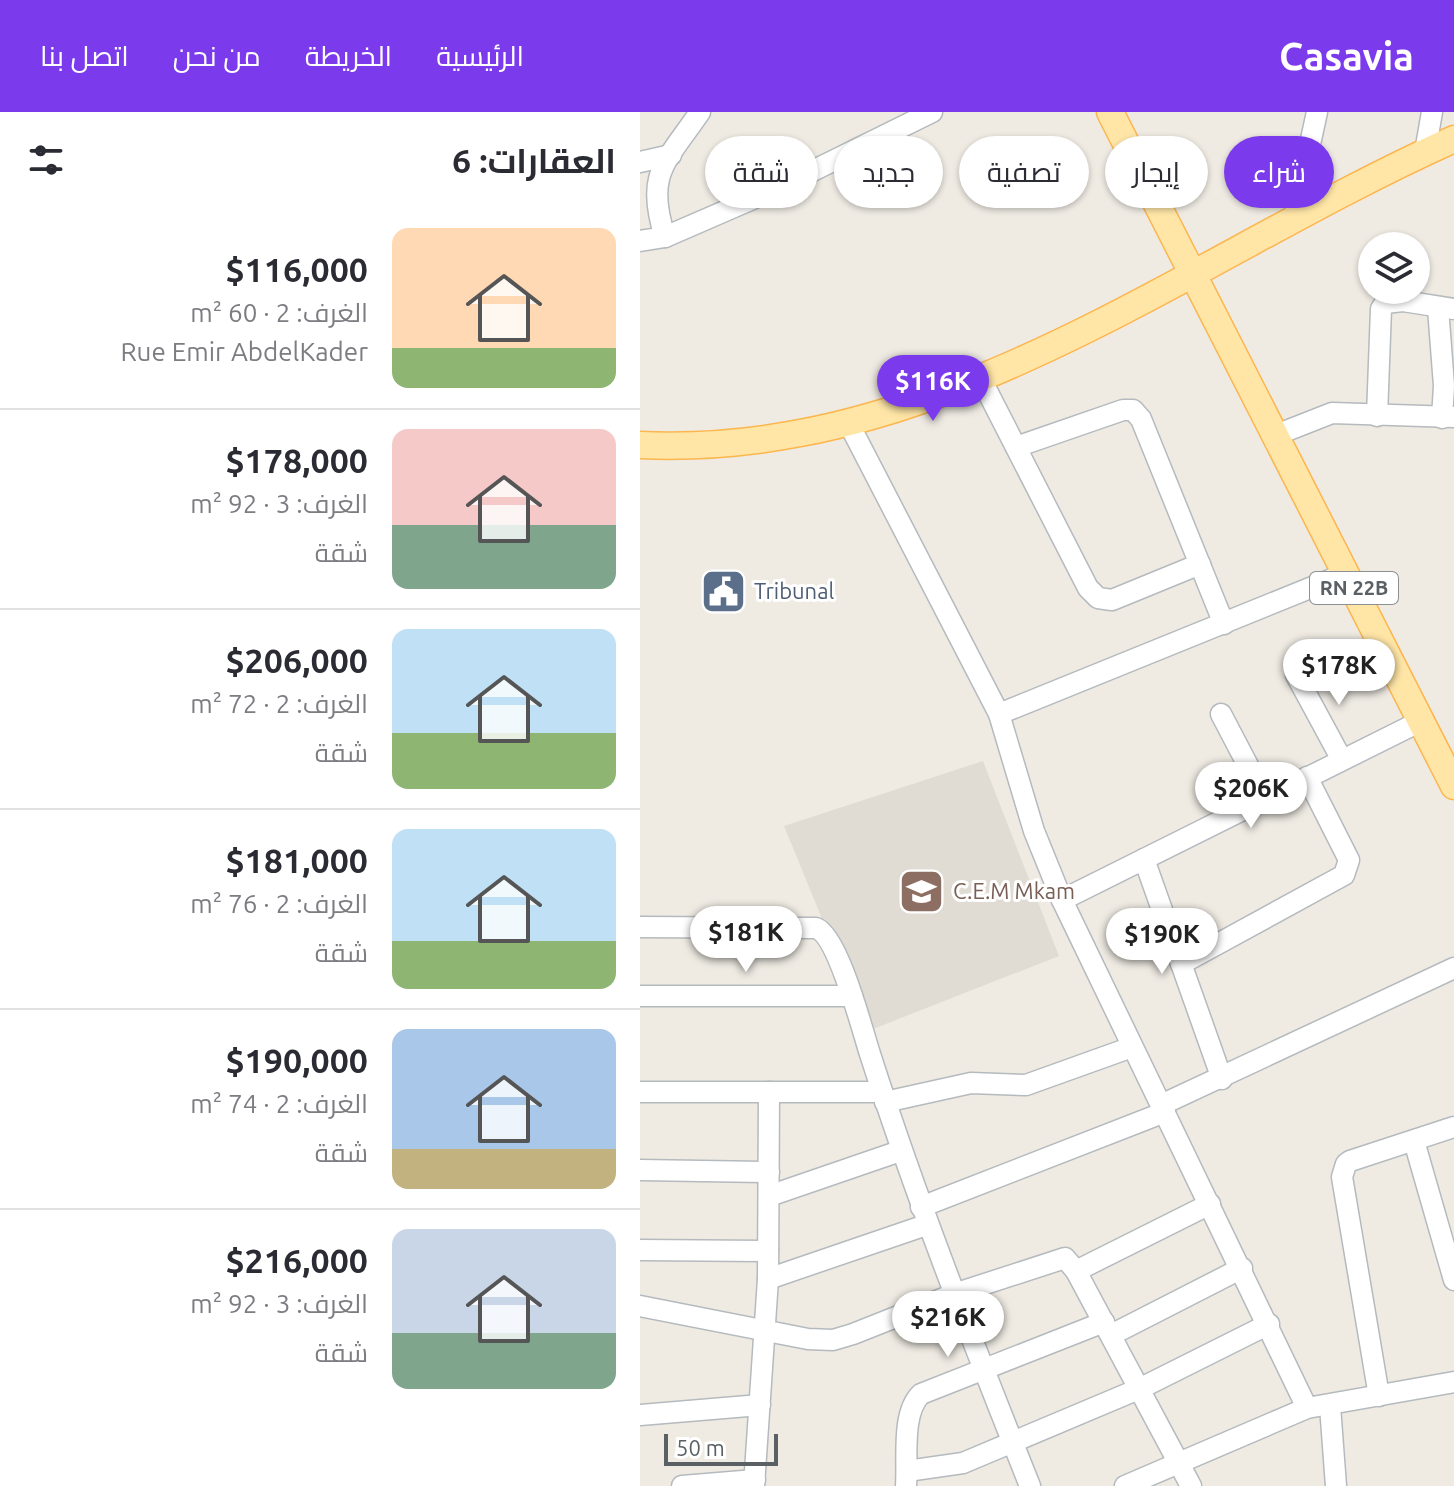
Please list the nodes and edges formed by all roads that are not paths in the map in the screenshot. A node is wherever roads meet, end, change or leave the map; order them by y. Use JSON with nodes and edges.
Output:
{"nodes":[{"id":1,"x":700,"y":112,"type":"edge"},
{"id":2,"x":932,"y":112,"type":"edge"},
{"id":3,"x":1110,"y":112,"type":"edge"},
{"id":4,"x":1317,"y":112,"type":"edge"},
{"id":5,"x":1432,"y":112,"type":"edge"},
{"id":6,"x":1454,"y":139,"type":"edge"},
{"id":7,"x":1425,"y":152,"type":"junction"},
{"id":8,"x":671,"y":155,"type":"junction"},
{"id":9,"x":640,"y":162,"type":"edge"},
{"id":10,"x":1294,"y":218,"type":"junction"},
{"id":11,"x":665,"y":237,"type":"junction"},
{"id":12,"x":640,"y":241,"type":"edge"},
{"id":13,"x":1193,"y":275,"type":"junction"},
{"id":14,"x":1446,"y":309,"type":"edge"},
{"id":15,"x":982,"y":381,"type":"junction"},
{"id":16,"x":1377,"y":416,"type":"junction"},
{"id":17,"x":1448,"y":417,"type":"edge"},
{"id":18,"x":849,"y":424,"type":"junction"},
{"id":19,"x":1276,"y":435,"type":"junction"},
{"id":20,"x":640,"y":445,"type":"edge"},
{"id":21,"x":1016,"y":447,"type":"junction"},
{"id":22,"x":1200,"y":564,"type":"junction"},
{"id":23,"x":1347,"y":573,"type":"junction"},
{"id":24,"x":1224,"y":624,"type":"junction"},
{"id":25,"x":1296,"y":675,"type":"dead end"},
{"id":26,"x":999,"y":714,"type":"junction"},
{"id":27,"x":1221,"y":714,"type":"dead end"},
{"id":28,"x":1421,"y":721,"type":"junction"},
{"id":29,"x":1342,"y":760,"type":"junction"},
{"id":30,"x":1307,"y":777,"type":"junction"},
{"id":31,"x":1454,"y":786,"type":"edge"},
{"id":32,"x":1265,"y":798,"type":"junction"},
{"id":33,"x":1144,"y":859,"type":"junction"},
{"id":34,"x":1062,"y":900,"type":"junction"},
{"id":35,"x":640,"y":927,"type":"edge"},
{"id":36,"x":1181,"y":964,"type":"junction"},
{"id":37,"x":1454,"y":968,"type":"edge"},
{"id":38,"x":640,"y":996,"type":"edge"},
{"id":39,"x":852,"y":996,"type":"junction"},
{"id":40,"x":1132,"y":1047,"type":"junction"},
{"id":41,"x":1222,"y":1079,"type":"junction"},
{"id":42,"x":640,"y":1092,"type":"edge"},
{"id":43,"x":769,"y":1092,"type":"junction"},
{"id":44,"x":884,"y":1097,"type":"junction"},
{"id":45,"x":1163,"y":1109,"type":"junction"},
{"id":46,"x":1454,"y":1127,"type":"edge"},
{"id":47,"x":1414,"y":1141,"type":"junction"},
{"id":48,"x":900,"y":1151,"type":"junction"},
{"id":49,"x":640,"y":1170,"type":"edge"},
{"id":50,"x":769,"y":1172,"type":"junction"},
{"id":51,"x":769,"y":1196,"type":"junction"},
{"id":52,"x":1210,"y":1204,"type":"junction"},
{"id":53,"x":924,"y":1216,"type":"junction"},
{"id":54,"x":640,"y":1250,"type":"edge"},
{"id":55,"x":768,"y":1251,"type":"junction"},
{"id":56,"x":1242,"y":1268,"type":"junction"},
{"id":57,"x":1076,"y":1271,"type":"junction"},
{"id":58,"x":768,"y":1279,"type":"junction"},
{"id":59,"x":1454,"y":1280,"type":"edge"},
{"id":60,"x":954,"y":1294,"type":"junction"},
{"id":61,"x":640,"y":1306,"type":"edge"},
{"id":62,"x":1269,"y":1324,"type":"junction"},
{"id":63,"x":765,"y":1329,"type":"junction"},
{"id":64,"x":1108,"y":1329,"type":"junction"},
{"id":65,"x":983,"y":1368,"type":"junction"},
{"id":66,"x":1454,"y":1382,"type":"edge"},
{"id":67,"x":1141,"y":1388,"type":"junction"},
{"id":68,"x":1379,"y":1396,"type":"junction"},
{"id":69,"x":760,"y":1405,"type":"junction"},
{"id":70,"x":1330,"y":1406,"type":"junction"},
{"id":71,"x":1307,"y":1408,"type":"junction"},
{"id":72,"x":640,"y":1415,"type":"edge"},
{"id":73,"x":1012,"y":1441,"type":"junction"},
{"id":74,"x":1181,"y":1461,"type":"junction"},
{"id":75,"x":907,"y":1478,"type":"edge"},
{"id":76,"x":754,"y":1483,"type":"edge"},
{"id":77,"x":682,"y":1486,"type":"edge"},
{"id":78,"x":1030,"y":1486,"type":"edge"},
{"id":79,"x":1125,"y":1486,"type":"edge"},
{"id":80,"x":1191,"y":1486,"type":"edge"},
{"id":81,"x":1336,"y":1486,"type":"edge"}],
"edges":[{"from":1,"to":8,"type":"street"},
{"from":2,"to":11,"type":"street"},
{"from":3,"to":13,"type":"main road","number":"RN 22B"},
{"from":4,"to":10,"type":"street"},
{"from":5,"to":7,"type":"street"},
{"from":6,"to":7,"type":"main road"},
{"from":7,"to":10,"type":"main road"},
{"from":8,"to":9,"type":"street"},
{"from":8,"to":11,"type":"street"},
{"from":10,"to":13,"type":"main road"},
{"from":11,"to":12,"type":"street"},
{"from":13,"to":15,"type":"main road"},
{"from":13,"to":19,"type":"main road","number":"RN 22B"},
{"from":14,"to":16,"type":"street"},
{"from":14,"to":17,"type":"street"},
{"from":15,"to":18,"type":"main road"},
{"from":15,"to":21,"type":"street"},
{"from":16,"to":17,"type":"street"},
{"from":16,"to":19,"type":"street"},
{"from":18,"to":20,"type":"main road"},
{"from":18,"to":26,"type":"street"},
{"from":19,"to":23,"type":"main road","number":"RN 22B"},
{"from":21,"to":22,"type":"street"},
{"from":21,"to":22,"type":"street"},
{"from":22,"to":24,"type":"street"},
{"from":23,"to":24,"type":"street"},
{"from":23,"to":28,"type":"main road","number":"RN 22B"},
{"from":24,"to":26,"type":"street"},
{"from":25,"to":29,"type":"street"},
{"from":26,"to":34,"type":"street"},
{"from":27,"to":32,"type":"street"},
{"from":28,"to":29,"type":"street"},
{"from":28,"to":31,"type":"main road","number":"RN 22B"},
{"from":29,"to":30,"type":"street"},
{"from":30,"to":32,"type":"street"},
{"from":30,"to":36,"type":"street"},
{"from":32,"to":33,"type":"street"},
{"from":33,"to":34,"type":"street"},
{"from":33,"to":36,"type":"street"},
{"from":34,"to":40,"type":"street"},
{"from":35,"to":39,"type":"street"},
{"from":36,"to":41,"type":"street"},
{"from":37,"to":41,"type":"street"},
{"from":38,"to":39,"type":"street"},
{"from":39,"to":44,"type":"street"},
{"from":40,"to":44,"type":"street"},
{"from":40,"to":45,"type":"street"},
{"from":41,"to":45,"type":"street"},
{"from":42,"to":43,"type":"street"},
{"from":43,"to":44,"type":"street"},
{"from":43,"to":50,"type":"street"},
{"from":44,"to":48,"type":"street"},
{"from":45,"to":52,"type":"street"},
{"from":45,"to":53,"type":"street"},
{"from":46,"to":47,"type":"street"},
{"from":47,"to":59,"type":"street"},
{"from":47,"to":68,"type":"street"},
{"from":48,"to":51,"type":"street"},
{"from":48,"to":53,"type":"street"},
{"from":49,"to":50,"type":"street"},
{"from":50,"to":51,"type":"street"},
{"from":51,"to":55,"type":"street"},
{"from":52,"to":56,"type":"street"},
{"from":52,"to":57,"type":"street"},
{"from":53,"to":58,"type":"street"},
{"from":53,"to":60,"type":"street"},
{"from":54,"to":55,"type":"street"},
{"from":55,"to":58,"type":"street"},
{"from":56,"to":62,"type":"street"},
{"from":56,"to":64,"type":"street"},
{"from":57,"to":60,"type":"street"},
{"from":57,"to":64,"type":"street"},
{"from":58,"to":63,"type":"street"},
{"from":60,"to":63,"type":"street"},
{"from":60,"to":65,"type":"street"},
{"from":61,"to":63,"type":"street"},
{"from":62,"to":67,"type":"street"},
{"from":62,"to":71,"type":"street"},
{"from":63,"to":69,"type":"street"},
{"from":64,"to":65,"type":"street"},
{"from":64,"to":67,"type":"street"},
{"from":65,"to":73,"type":"street"},
{"from":65,"to":75,"type":"street"},
{"from":66,"to":68,"type":"street"},
{"from":67,"to":73,"type":"street"},
{"from":67,"to":74,"type":"street"},
{"from":68,"to":70,"type":"street"},
{"from":69,"to":72,"type":"street"},
{"from":69,"to":76,"type":"street"},
{"from":70,"to":71,"type":"street"},
{"from":70,"to":81,"type":"street"},
{"from":71,"to":74,"type":"street"},
{"from":73,"to":75,"type":"street"},
{"from":73,"to":78,"type":"street"},
{"from":74,"to":79,"type":"street"},
{"from":74,"to":80,"type":"street"},
{"from":76,"to":77,"type":"street"}]}
